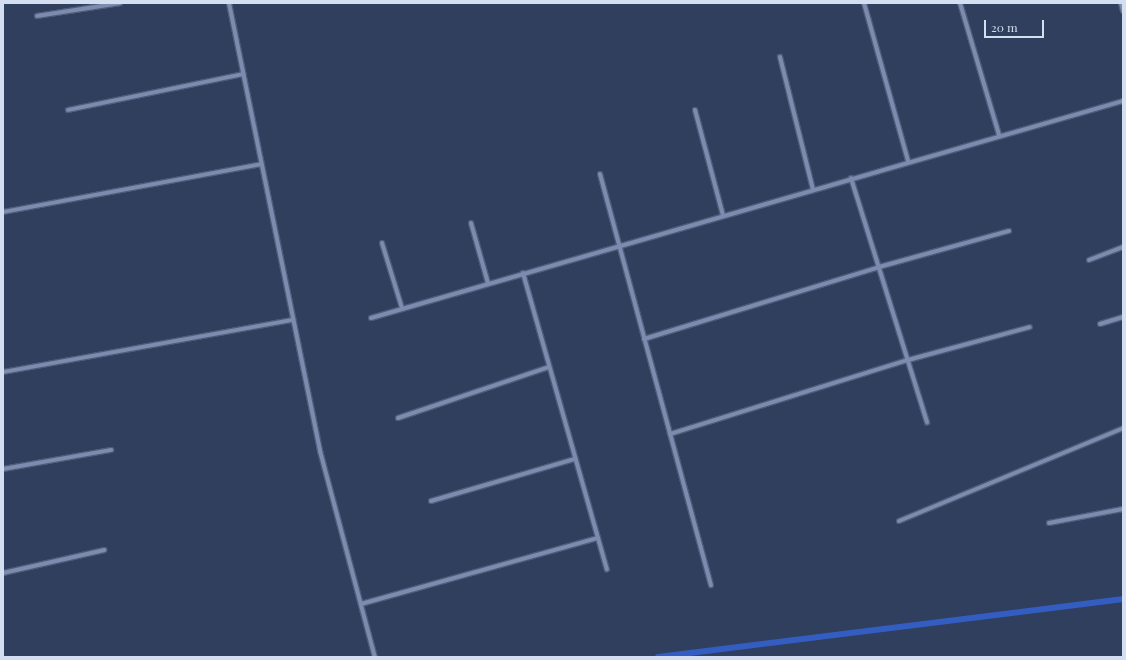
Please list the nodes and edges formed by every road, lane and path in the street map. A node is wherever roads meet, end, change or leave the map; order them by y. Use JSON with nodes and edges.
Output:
{"nodes":[{"id":1,"x":120,"y":3,"type":"edge"},
{"id":2,"x":229,"y":3,"type":"edge"},
{"id":3,"x":864,"y":3,"type":"edge"},
{"id":4,"x":960,"y":3,"type":"edge"},
{"id":5,"x":1121,"y":3,"type":"edge"},
{"id":6,"x":1123,"y":11,"type":"edge"},
{"id":7,"x":37,"y":16,"type":"dead end"},
{"id":8,"x":780,"y":57,"type":"dead end"},
{"id":9,"x":243,"y":74,"type":"junction"},
{"id":10,"x":1123,"y":101,"type":"edge"},
{"id":11,"x":68,"y":110,"type":"dead end"},
{"id":12,"x":695,"y":110,"type":"dead end"},
{"id":13,"x":999,"y":135,"type":"junction"},
{"id":14,"x":908,"y":161,"type":"junction"},
{"id":15,"x":261,"y":164,"type":"junction"},
{"id":16,"x":600,"y":174,"type":"dead end"},
{"id":17,"x":852,"y":178,"type":"junction"},
{"id":18,"x":813,"y":189,"type":"junction"},
{"id":19,"x":3,"y":212,"type":"edge"},
{"id":20,"x":723,"y":215,"type":"junction"},
{"id":21,"x":470,"y":223,"type":"dead end"},
{"id":22,"x":1009,"y":231,"type":"dead end"},
{"id":23,"x":382,"y":243,"type":"dead end"},
{"id":24,"x":618,"y":246,"type":"junction"},
{"id":25,"x":1123,"y":247,"type":"edge"},
{"id":26,"x":1089,"y":260,"type":"dead end"},
{"id":27,"x":879,"y":267,"type":"junction"},
{"id":28,"x":523,"y":273,"type":"junction"},
{"id":29,"x":488,"y":283,"type":"junction"},
{"id":30,"x":402,"y":308,"type":"junction"},
{"id":31,"x":1123,"y":317,"type":"edge"},
{"id":32,"x":371,"y":318,"type":"dead end"},
{"id":33,"x":293,"y":320,"type":"junction"},
{"id":34,"x":1100,"y":324,"type":"dead end"},
{"id":35,"x":1030,"y":327,"type":"dead end"},
{"id":36,"x":644,"y":340,"type":"junction"},
{"id":37,"x":908,"y":360,"type":"junction"},
{"id":38,"x":549,"y":367,"type":"junction"},
{"id":39,"x":3,"y":372,"type":"edge"},
{"id":40,"x":398,"y":418,"type":"dead end"},
{"id":41,"x":927,"y":422,"type":"dead end"},
{"id":42,"x":1123,"y":428,"type":"edge"},
{"id":43,"x":670,"y":434,"type":"junction"},
{"id":44,"x":111,"y":450,"type":"dead end"},
{"id":45,"x":575,"y":460,"type":"junction"},
{"id":46,"x":3,"y":469,"type":"edge"},
{"id":47,"x":431,"y":501,"type":"dead end"},
{"id":48,"x":1123,"y":509,"type":"edge"},
{"id":49,"x":899,"y":521,"type":"dead end"},
{"id":50,"x":1049,"y":523,"type":"dead end"},
{"id":51,"x":598,"y":538,"type":"junction"},
{"id":52,"x":104,"y":550,"type":"dead end"},
{"id":53,"x":607,"y":570,"type":"dead end"},
{"id":54,"x":3,"y":573,"type":"edge"},
{"id":55,"x":711,"y":585,"type":"dead end"},
{"id":56,"x":361,"y":604,"type":"junction"},
{"id":57,"x":375,"y":657,"type":"edge"}],
"edges":[{"from":1,"to":7,"type":"street"},
{"from":2,"to":9,"type":"street"},
{"from":3,"to":14,"type":"street"},
{"from":4,"to":13,"type":"street"},
{"from":5,"to":6,"type":"street"},
{"from":8,"to":18,"type":"street"},
{"from":9,"to":11,"type":"street"},
{"from":9,"to":15,"type":"street"},
{"from":10,"to":13,"type":"street"},
{"from":12,"to":20,"type":"street"},
{"from":13,"to":14,"type":"street"},
{"from":14,"to":17,"type":"street"},
{"from":15,"to":19,"type":"street"},
{"from":15,"to":33,"type":"street"},
{"from":16,"to":24,"type":"street"},
{"from":17,"to":18,"type":"street"},
{"from":17,"to":27,"type":"street"},
{"from":18,"to":20,"type":"street"},
{"from":20,"to":24,"type":"street"},
{"from":21,"to":29,"type":"street"},
{"from":22,"to":27,"type":"street"},
{"from":23,"to":30,"type":"street"},
{"from":24,"to":28,"type":"street"},
{"from":24,"to":36,"type":"street"},
{"from":25,"to":26,"type":"street"},
{"from":27,"to":36,"type":"street"},
{"from":27,"to":37,"type":"street"},
{"from":28,"to":29,"type":"street"},
{"from":28,"to":38,"type":"street"},
{"from":29,"to":30,"type":"street"},
{"from":30,"to":32,"type":"street"},
{"from":31,"to":34,"type":"street"},
{"from":33,"to":39,"type":"street"},
{"from":33,"to":56,"type":"street"},
{"from":35,"to":37,"type":"street"},
{"from":36,"to":43,"type":"street"},
{"from":37,"to":41,"type":"street"},
{"from":37,"to":43,"type":"street"},
{"from":38,"to":40,"type":"street"},
{"from":38,"to":45,"type":"street"},
{"from":42,"to":49,"type":"street"},
{"from":43,"to":55,"type":"street"},
{"from":44,"to":46,"type":"street"},
{"from":45,"to":47,"type":"street"},
{"from":45,"to":51,"type":"street"},
{"from":48,"to":50,"type":"street"},
{"from":51,"to":53,"type":"street"},
{"from":51,"to":56,"type":"street"},
{"from":52,"to":54,"type":"street"},
{"from":56,"to":57,"type":"street"}]}
